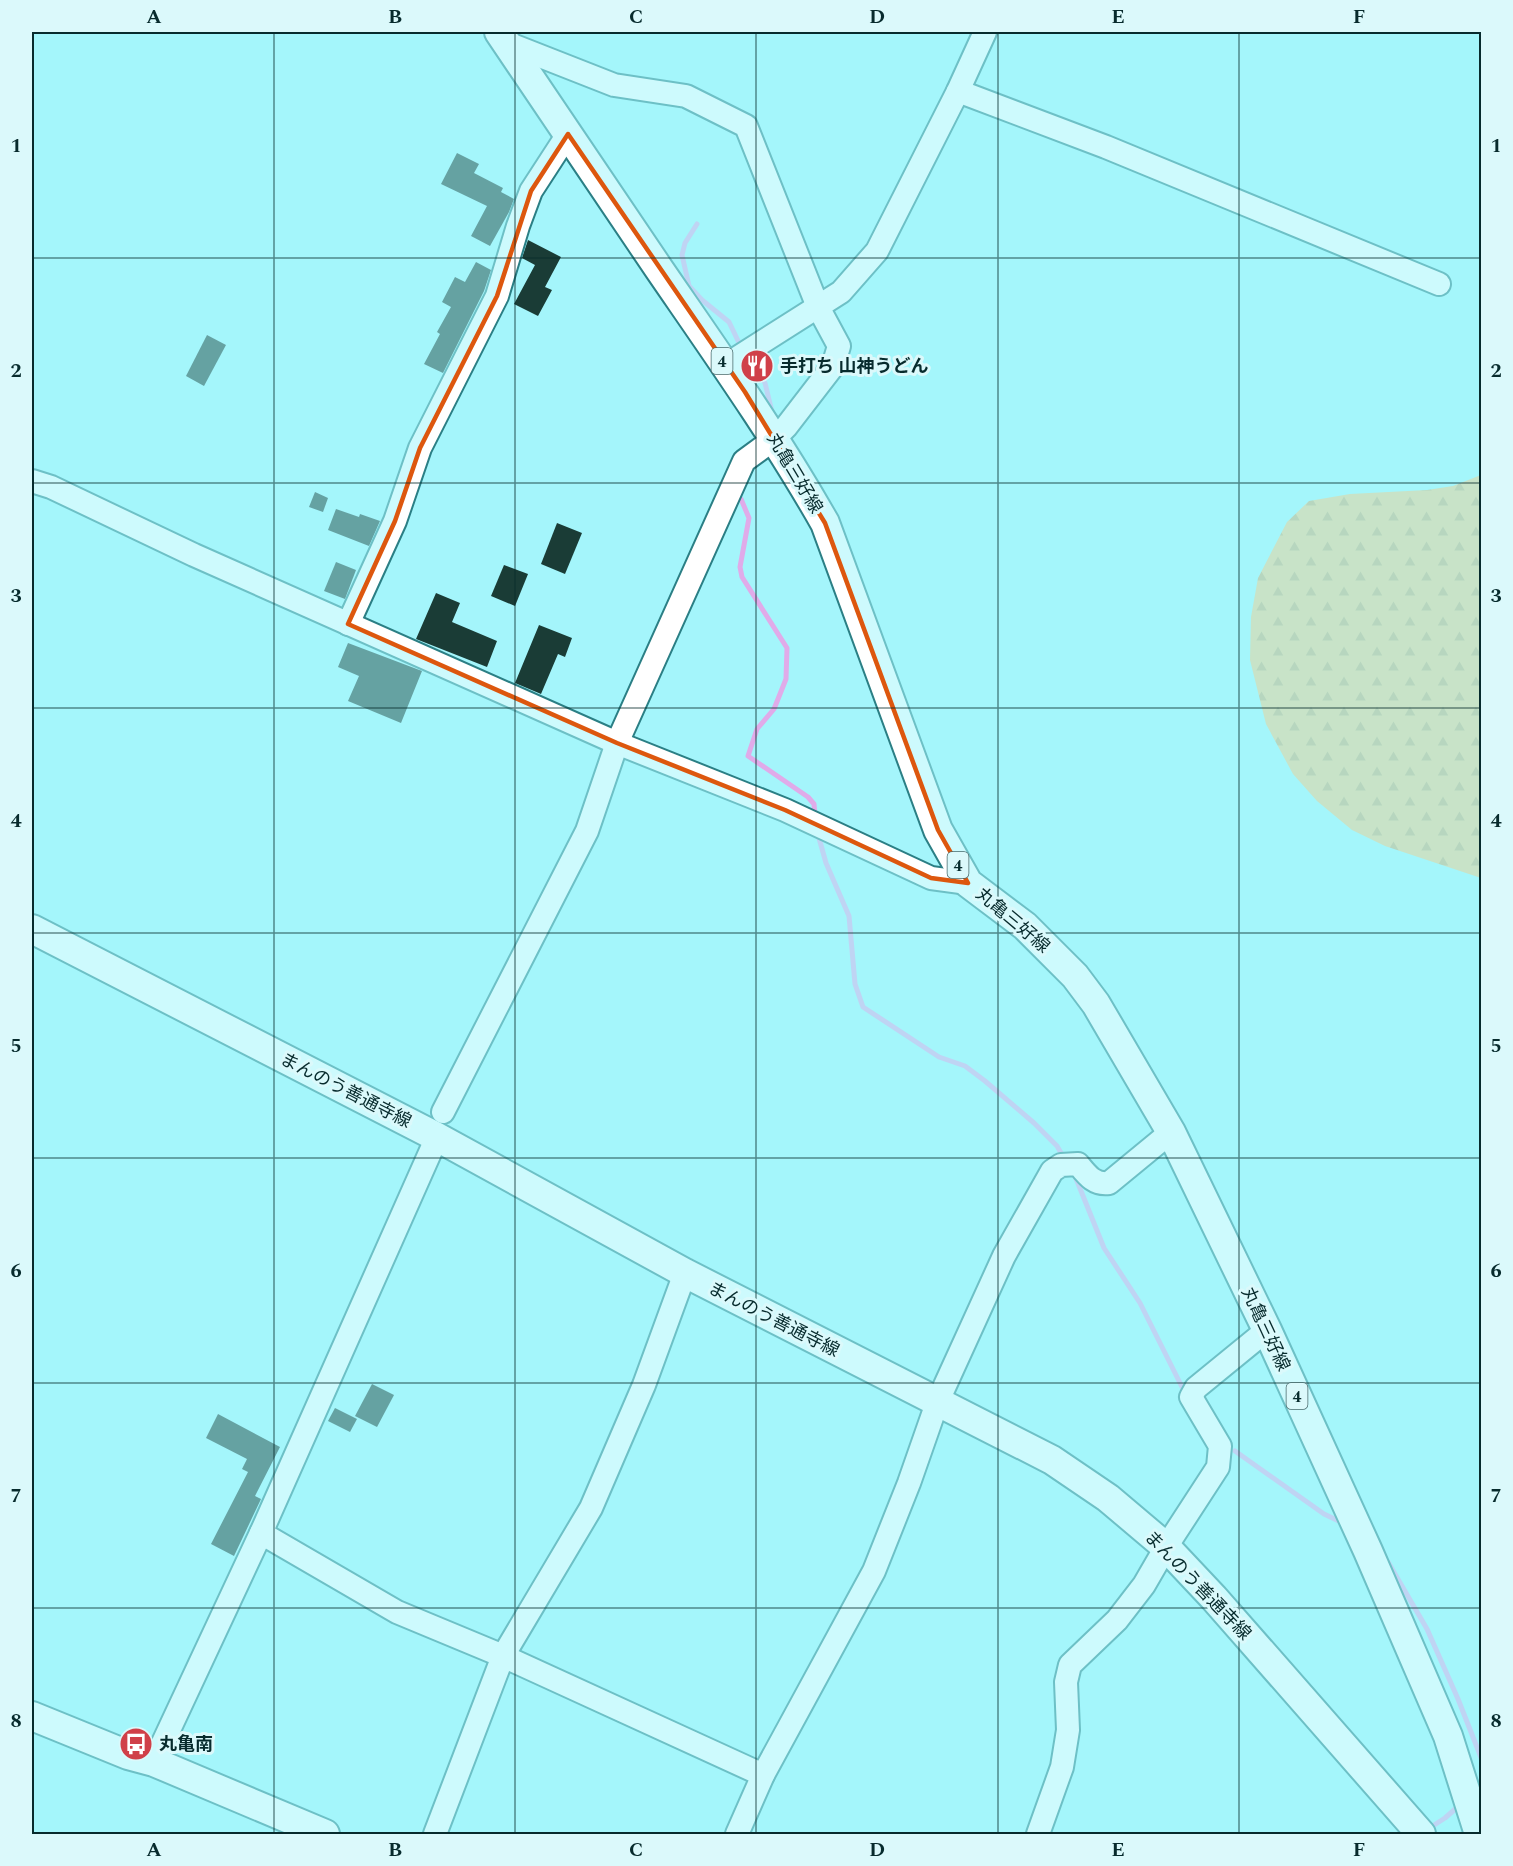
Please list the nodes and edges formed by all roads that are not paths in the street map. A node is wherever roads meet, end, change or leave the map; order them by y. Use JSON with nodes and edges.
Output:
{"nodes":[{"id":1,"x":986,"y":32,"type":"edge"},
{"id":2,"x":503,"y":37,"type":"edge"},
{"id":3,"x":958,"y":91,"type":"junction"},
{"id":4,"x":568,"y":134,"type":"junction"},
{"id":5,"x":1439,"y":284,"type":"dead end"},
{"id":6,"x":818,"y":307,"type":"junction"},
{"id":7,"x":730,"y":362,"type":"junction"},
{"id":8,"x":774,"y":439,"type":"junction"},
{"id":9,"x":32,"y":481,"type":"edge"},
{"id":10,"x":348,"y":624,"type":"junction"},
{"id":11,"x":617,"y":743,"type":"junction"},
{"id":12,"x":968,"y":883,"type":"junction"},
{"id":13,"x":32,"y":929,"type":"edge"},
{"id":14,"x":440,"y":1124,"type":"junction"},
{"id":15,"x":1171,"y":1132,"type":"junction"},
{"id":16,"x":685,"y":1273,"type":"junction"},
{"id":17,"x":1267,"y":1330,"type":"junction"},
{"id":18,"x":937,"y":1403,"type":"junction"},
{"id":19,"x":261,"y":1533,"type":"junction"},
{"id":20,"x":1166,"y":1547,"type":"junction"},
{"id":21,"x":503,"y":1656,"type":"junction"},
{"id":22,"x":32,"y":1716,"type":"edge"},
{"id":23,"x":154,"y":1762,"type":"junction"},
{"id":24,"x":763,"y":1775,"type":"junction"},
{"id":25,"x":325,"y":1834,"type":"edge"},
{"id":26,"x":435,"y":1834,"type":"edge"},
{"id":27,"x":736,"y":1834,"type":"edge"},
{"id":28,"x":1038,"y":1834,"type":"edge"},
{"id":29,"x":1421,"y":1834,"type":"edge"},
{"id":30,"x":1479,"y":1834,"type":"edge"}],
"edges":[{"from":1,"to":3,"type":"street"},
{"from":2,"to":4,"type":"main road","name":"丸亀三好線","number":"4"},
{"from":2,"to":6,"type":"street"},
{"from":3,"to":5,"type":"street"},
{"from":3,"to":6,"type":"street"},
{"from":4,"to":7,"type":"main road","name":"丸亀三好線","number":"4"},
{"from":4,"to":10,"type":"street"},
{"from":6,"to":7,"type":"street"},
{"from":6,"to":8,"type":"street"},
{"from":7,"to":8,"type":"main road","name":"丸亀三好線","number":"4"},
{"from":8,"to":11,"type":"street"},
{"from":8,"to":12,"type":"main road","name":"丸亀三好線","number":"4"},
{"from":9,"to":10,"type":"street"},
{"from":10,"to":11,"type":"street"},
{"from":11,"to":12,"type":"street"},
{"from":11,"to":14,"type":"street"},
{"from":12,"to":15,"type":"main road","name":"丸亀三好線","number":"4"},
{"from":13,"to":14,"type":"main road","name":"まんのう善通寺線"},
{"from":14,"to":16,"type":"main road","name":"まんのう善通寺線"},
{"from":14,"to":19,"type":"street"},
{"from":15,"to":17,"type":"main road","name":"丸亀三好線","number":"4"},
{"from":15,"to":18,"type":"street"},
{"from":16,"to":18,"type":"main road","name":"まんのう善通寺線"},
{"from":16,"to":21,"type":"street"},
{"from":17,"to":20,"type":"street"},
{"from":17,"to":30,"type":"main road","name":"丸亀三好線","number":"4"},
{"from":18,"to":20,"type":"main road","name":"まんのう善通寺線"},
{"from":18,"to":24,"type":"street"},
{"from":19,"to":21,"type":"street"},
{"from":19,"to":23,"type":"street"},
{"from":20,"to":28,"type":"street"},
{"from":20,"to":29,"type":"main road","name":"まんのう善通寺線"},
{"from":21,"to":24,"type":"street"},
{"from":21,"to":26,"type":"street"},
{"from":22,"to":23,"type":"main road"},
{"from":23,"to":25,"type":"main road"},
{"from":24,"to":27,"type":"street"}]}
